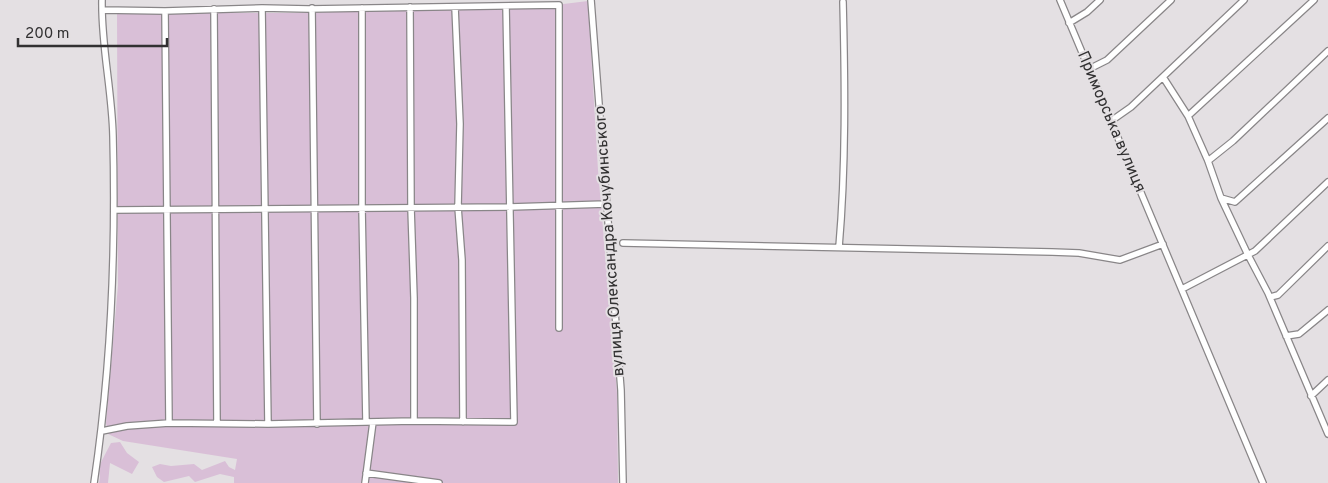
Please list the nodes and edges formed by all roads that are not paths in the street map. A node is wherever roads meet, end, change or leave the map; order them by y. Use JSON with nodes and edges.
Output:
{"nodes":[{"id":1,"x":102,"y":0,"type":"edge"},
{"id":2,"x":591,"y":0,"type":"edge"},
{"id":3,"x":1060,"y":0,"type":"edge"},
{"id":4,"x":1100,"y":0,"type":"edge"},
{"id":5,"x":1171,"y":0,"type":"edge"},
{"id":6,"x":1244,"y":0,"type":"edge"},
{"id":7,"x":1314,"y":0,"type":"edge"},
{"id":8,"x":843,"y":2,"type":"dead end"},
{"id":9,"x":506,"y":6,"type":"junction"},
{"id":10,"x":410,"y":7,"type":"junction"},
{"id":11,"x":456,"y":7,"type":"junction"},
{"id":12,"x":262,"y":8,"type":"junction"},
{"id":13,"x":312,"y":8,"type":"junction"},
{"id":14,"x":362,"y":8,"type":"junction"},
{"id":15,"x":214,"y":9,"type":"junction"},
{"id":16,"x":102,"y":10,"type":"junction"},
{"id":17,"x":165,"y":11,"type":"junction"},
{"id":18,"x":1070,"y":23,"type":"junction"},
{"id":19,"x":1328,"y":51,"type":"edge"},
{"id":20,"x":1089,"y":69,"type":"junction"},
{"id":21,"x":1163,"y":77,"type":"junction"},
{"id":22,"x":1188,"y":116,"type":"junction"},
{"id":23,"x":1328,"y":118,"type":"edge"},
{"id":24,"x":1111,"y":121,"type":"junction"},
{"id":25,"x":1208,"y":162,"type":"junction"},
{"id":26,"x":1328,"y":182,"type":"edge"},
{"id":27,"x":1221,"y":198,"type":"junction"},
{"id":28,"x":606,"y":204,"type":"junction"},
{"id":29,"x":560,"y":205,"type":"junction"},
{"id":30,"x":458,"y":207,"type":"junction"},
{"id":31,"x":510,"y":207,"type":"junction"},
{"id":32,"x":362,"y":208,"type":"junction"},
{"id":33,"x":411,"y":208,"type":"junction"},
{"id":34,"x":216,"y":209,"type":"junction"},
{"id":35,"x":265,"y":209,"type":"junction"},
{"id":36,"x":313,"y":209,"type":"junction"},
{"id":37,"x":114,"y":210,"type":"junction"},
{"id":38,"x":167,"y":210,"type":"junction"},
{"id":39,"x":623,"y":243,"type":"dead end"},
{"id":40,"x":1163,"y":244,"type":"junction"},
{"id":41,"x":1328,"y":246,"type":"edge"},
{"id":42,"x":839,"y":247,"type":"junction"},
{"id":43,"x":1248,"y":255,"type":"junction"},
{"id":44,"x":1182,"y":289,"type":"junction"},
{"id":45,"x":1270,"y":297,"type":"junction"},
{"id":46,"x":1328,"y":310,"type":"edge"},
{"id":47,"x":559,"y":328,"type":"dead end"},
{"id":48,"x":1286,"y":336,"type":"junction"},
{"id":49,"x":1328,"y":380,"type":"edge"},
{"id":50,"x":1312,"y":396,"type":"junction"},
{"id":51,"x":414,"y":421,"type":"junction"},
{"id":52,"x":366,"y":422,"type":"junction"},
{"id":53,"x":373,"y":422,"type":"junction"},
{"id":54,"x":463,"y":422,"type":"junction"},
{"id":55,"x":169,"y":423,"type":"junction"},
{"id":56,"x":217,"y":423,"type":"junction"},
{"id":57,"x":268,"y":424,"type":"junction"},
{"id":58,"x":316,"y":424,"type":"junction"},
{"id":59,"x":102,"y":431,"type":"junction"},
{"id":60,"x":1328,"y":434,"type":"edge"},
{"id":61,"x":366,"y":474,"type":"junction"},
{"id":62,"x":94,"y":483,"type":"edge"},
{"id":63,"x":365,"y":483,"type":"edge"},
{"id":64,"x":439,"y":483,"type":"edge"},
{"id":65,"x":623,"y":483,"type":"edge"},
{"id":66,"x":1263,"y":483,"type":"edge"}],
"edges":[{"from":1,"to":16,"type":"street"},
{"from":2,"to":28,"type":"street","name":"вулиця Олександра Кочубинського"},
{"from":3,"to":18,"type":"street","name":"Приморська вулиця"},
{"from":4,"to":18,"type":"street"},
{"from":5,"to":20,"type":"street"},
{"from":6,"to":21,"type":"street"},
{"from":7,"to":22,"type":"street"},
{"from":8,"to":42,"type":"street"},
{"from":9,"to":11,"type":"street"},
{"from":9,"to":29,"type":"street"},
{"from":9,"to":31,"type":"street"},
{"from":10,"to":11,"type":"street"},
{"from":10,"to":14,"type":"street"},
{"from":10,"to":33,"type":"street"},
{"from":11,"to":30,"type":"street"},
{"from":12,"to":13,"type":"street"},
{"from":12,"to":15,"type":"street"},
{"from":12,"to":35,"type":"street"},
{"from":13,"to":14,"type":"street"},
{"from":13,"to":36,"type":"street"},
{"from":14,"to":32,"type":"street"},
{"from":15,"to":17,"type":"street"},
{"from":15,"to":34,"type":"street"},
{"from":16,"to":17,"type":"street"},
{"from":16,"to":37,"type":"street"},
{"from":17,"to":38,"type":"street"},
{"from":18,"to":20,"type":"street","name":"Приморська вулиця"},
{"from":19,"to":25,"type":"street"},
{"from":20,"to":24,"type":"street","name":"Приморська вулиця"},
{"from":21,"to":22,"type":"street"},
{"from":21,"to":24,"type":"street"},
{"from":22,"to":25,"type":"street"},
{"from":23,"to":27,"type":"street"},
{"from":24,"to":40,"type":"street","name":"Приморська вулиця"},
{"from":25,"to":27,"type":"street"},
{"from":26,"to":43,"type":"street"},
{"from":27,"to":43,"type":"street"},
{"from":28,"to":29,"type":"street"},
{"from":28,"to":65,"type":"street","name":"вулиця Олександра Кочубинського"},
{"from":29,"to":31,"type":"street"},
{"from":29,"to":47,"type":"street"},
{"from":30,"to":31,"type":"street"},
{"from":30,"to":33,"type":"street"},
{"from":30,"to":54,"type":"street"},
{"from":31,"to":54,"type":"street"},
{"from":32,"to":33,"type":"street"},
{"from":32,"to":36,"type":"street"},
{"from":32,"to":52,"type":"street"},
{"from":33,"to":51,"type":"street"},
{"from":34,"to":35,"type":"street"},
{"from":34,"to":38,"type":"street"},
{"from":34,"to":56,"type":"street"},
{"from":35,"to":36,"type":"street"},
{"from":35,"to":57,"type":"street"},
{"from":36,"to":58,"type":"street"},
{"from":37,"to":38,"type":"street"},
{"from":37,"to":59,"type":"street"},
{"from":38,"to":55,"type":"street"},
{"from":39,"to":42,"type":"street"},
{"from":40,"to":42,"type":"street"},
{"from":40,"to":44,"type":"street","name":"Приморська вулиця"},
{"from":41,"to":45,"type":"street"},
{"from":43,"to":44,"type":"street"},
{"from":43,"to":45,"type":"street"},
{"from":44,"to":66,"type":"street","name":"Приморська вулиця"},
{"from":45,"to":48,"type":"street"},
{"from":46,"to":48,"type":"street"},
{"from":48,"to":50,"type":"street"},
{"from":49,"to":50,"type":"street"},
{"from":50,"to":60,"type":"street"},
{"from":51,"to":53,"type":"street"},
{"from":51,"to":54,"type":"street"},
{"from":52,"to":53,"type":"street"},
{"from":52,"to":58,"type":"street"},
{"from":53,"to":61,"type":"street"},
{"from":55,"to":56,"type":"street"},
{"from":55,"to":59,"type":"street"},
{"from":56,"to":57,"type":"street"},
{"from":57,"to":58,"type":"street"},
{"from":59,"to":62,"type":"street"},
{"from":61,"to":63,"type":"street"},
{"from":61,"to":64,"type":"street"}]}
